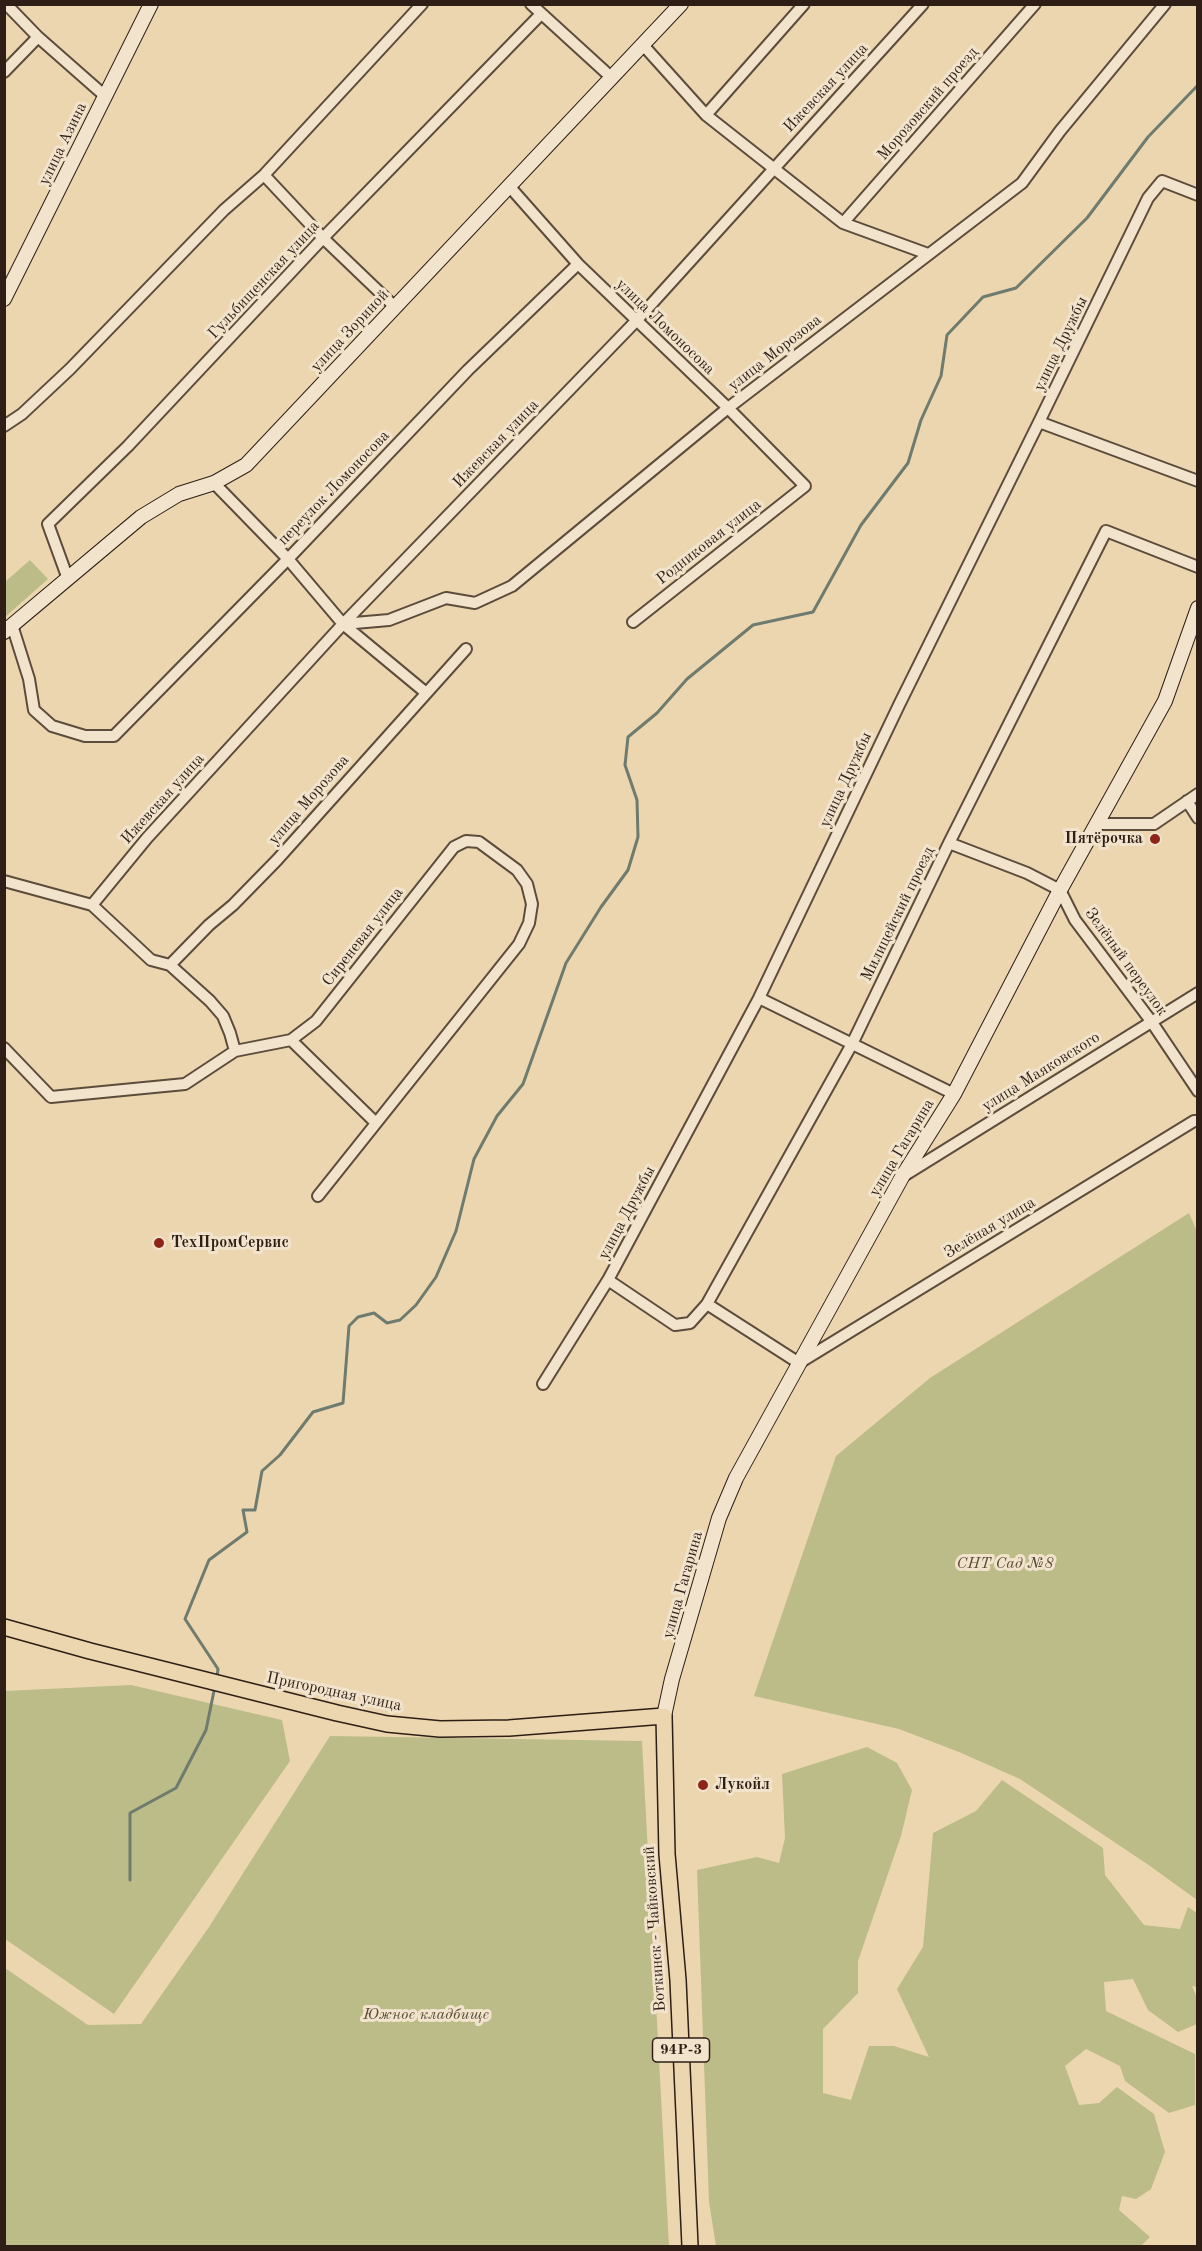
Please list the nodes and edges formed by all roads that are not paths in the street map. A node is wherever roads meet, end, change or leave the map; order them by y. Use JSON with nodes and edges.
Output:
{"nodes":[{"id":1,"x":6,"y":4,"type":"edge"},
{"id":2,"x":151,"y":4,"type":"edge"},
{"id":3,"x":422,"y":4,"type":"edge"},
{"id":4,"x":531,"y":4,"type":"edge"},
{"id":5,"x":681,"y":4,"type":"edge"},
{"id":6,"x":804,"y":4,"type":"edge"},
{"id":7,"x":923,"y":4,"type":"edge"},
{"id":8,"x":1035,"y":4,"type":"edge"},
{"id":9,"x":1165,"y":4,"type":"edge"},
{"id":10,"x":541,"y":14,"type":"junction"},
{"id":11,"x":38,"y":37,"type":"junction"},
{"id":12,"x":643,"y":45,"type":"junction"},
{"id":13,"x":4,"y":72,"type":"edge"},
{"id":14,"x":612,"y":78,"type":"junction"},
{"id":15,"x":105,"y":96,"type":"junction"},
{"id":16,"x":706,"y":115,"type":"junction"},
{"id":17,"x":773,"y":168,"type":"junction"},
{"id":18,"x":264,"y":176,"type":"junction"},
{"id":19,"x":509,"y":186,"type":"junction"},
{"id":20,"x":1197,"y":195,"type":"edge"},
{"id":21,"x":843,"y":223,"type":"junction"},
{"id":22,"x":323,"y":238,"type":"junction"},
{"id":23,"x":928,"y":254,"type":"junction"},
{"id":24,"x":578,"y":264,"type":"junction"},
{"id":25,"x":8,"y":281,"type":"edge"},
{"id":26,"x":4,"y":299,"type":"edge"},
{"id":27,"x":395,"y":307,"type":"junction"},
{"id":28,"x":637,"y":320,"type":"junction"},
{"id":29,"x":728,"y":408,"type":"junction"},
{"id":30,"x":1040,"y":422,"type":"junction"},
{"id":31,"x":4,"y":426,"type":"edge"},
{"id":32,"x":1197,"y":481,"type":"edge"},
{"id":33,"x":214,"y":483,"type":"junction"},
{"id":34,"x":805,"y":486,"type":"joint"},
{"id":35,"x":288,"y":559,"type":"junction"},
{"id":36,"x":1197,"y":567,"type":"edge"},
{"id":37,"x":68,"y":579,"type":"junction"},
{"id":38,"x":1197,"y":608,"type":"edge"},
{"id":39,"x":633,"y":621,"type":"dead end"},
{"id":40,"x":343,"y":624,"type":"junction"},
{"id":41,"x":8,"y":629,"type":"edge"},
{"id":42,"x":466,"y":649,"type":"dead end"},
{"id":43,"x":425,"y":692,"type":"junction"},
{"id":44,"x":1197,"y":794,"type":"edge"},
{"id":45,"x":1187,"y":801,"type":"junction"},
{"id":46,"x":1197,"y":818,"type":"edge"},
{"id":47,"x":1097,"y":824,"type":"junction"},
{"id":48,"x":949,"y":843,"type":"junction"},
{"id":49,"x":4,"y":881,"type":"edge"},
{"id":50,"x":1060,"y":890,"type":"junction"},
{"id":51,"x":92,"y":905,"type":"junction"},
{"id":52,"x":170,"y":965,"type":"junction"},
{"id":53,"x":1197,"y":993,"type":"edge"},
{"id":54,"x":759,"y":998,"type":"junction"},
{"id":55,"x":1151,"y":1021,"type":"junction"},
{"id":56,"x":291,"y":1040,"type":"junction"},
{"id":57,"x":852,"y":1044,"type":"junction"},
{"id":58,"x":4,"y":1047,"type":"edge"},
{"id":59,"x":235,"y":1051,"type":"junction"},
{"id":60,"x":1197,"y":1091,"type":"edge"},
{"id":61,"x":954,"y":1094,"type":"junction"},
{"id":62,"x":1197,"y":1121,"type":"edge"},
{"id":63,"x":376,"y":1123,"type":"junction"},
{"id":64,"x":902,"y":1177,"type":"junction"},
{"id":65,"x":318,"y":1196,"type":"dead end"},
{"id":66,"x":608,"y":1280,"type":"junction"},
{"id":67,"x":707,"y":1304,"type":"junction"},
{"id":68,"x":799,"y":1363,"type":"junction"},
{"id":69,"x":543,"y":1384,"type":"dead end"},
{"id":70,"x":4,"y":1627,"type":"edge"},
{"id":71,"x":664,"y":1716,"type":"junction"},
{"id":72,"x":690,"y":2247,"type":"edge"}],
"edges":[{"from":1,"to":11,"type":"street"},
{"from":2,"to":15,"type":"main road","name":"улица Азина"},
{"from":3,"to":18,"type":"street"},
{"from":4,"to":10,"type":"street"},
{"from":5,"to":12,"type":"main road","name":"улица Зориной"},
{"from":6,"to":16,"type":"street"},
{"from":7,"to":17,"type":"street","name":"Ижевская улица"},
{"from":8,"to":21,"type":"street","name":"Морозовский проезд"},
{"from":9,"to":23,"type":"street","name":"улица Морозова"},
{"from":10,"to":14,"type":"street"},
{"from":10,"to":22,"type":"street","name":"Гульбищенская улица"},
{"from":11,"to":13,"type":"street"},
{"from":11,"to":15,"type":"street"},
{"from":12,"to":14,"type":"main road","name":"улица Зориной"},
{"from":12,"to":16,"type":"street"},
{"from":14,"to":19,"type":"main road","name":"улица Зориной"},
{"from":15,"to":25,"type":"main road","name":"улица Азина"},
{"from":16,"to":17,"type":"street"},
{"from":17,"to":21,"type":"street"},
{"from":17,"to":28,"type":"street","name":"Ижевская улица"},
{"from":18,"to":22,"type":"street"},
{"from":18,"to":31,"type":"street"},
{"from":19,"to":24,"type":"street","name":"улица Ломоносова"},
{"from":19,"to":27,"type":"main road","name":"улица Зориной"},
{"from":20,"to":30,"type":"street","name":"улица Дружбы"},
{"from":21,"to":23,"type":"street"},
{"from":22,"to":27,"type":"street"},
{"from":22,"to":37,"type":"street","name":"Гульбищенская улица"},
{"from":23,"to":29,"type":"street","name":"улица Морозова"},
{"from":24,"to":28,"type":"street","name":"улица Ломоносова"},
{"from":24,"to":35,"type":"street","name":"переулок Ломоносова"},
{"from":25,"to":26,"type":"main road","name":"улица Азина"},
{"from":27,"to":33,"type":"main road","name":"улица Зориной"},
{"from":28,"to":29,"type":"street","name":"улица Ломоносова"},
{"from":28,"to":40,"type":"street","name":"Ижевская улица"},
{"from":29,"to":34,"type":"street","name":"улица Ломоносова"},
{"from":29,"to":40,"type":"street","name":"улица Морозова"},
{"from":30,"to":32,"type":"street"},
{"from":30,"to":54,"type":"street","name":"улица Дружбы"},
{"from":33,"to":35,"type":"street"},
{"from":33,"to":37,"type":"main road","name":"улица Зориной"},
{"from":34,"to":39,"type":"street","name":"Родниковая улица"},
{"from":35,"to":40,"type":"street"},
{"from":35,"to":41,"type":"street","name":"переулок Ломоносова"},
{"from":36,"to":48,"type":"street","name":"Милицейский проезд"},
{"from":37,"to":41,"type":"main road","name":"улица Зориной"},
{"from":38,"to":47,"type":"main road","name":"улица Гагарина"},
{"from":40,"to":43,"type":"street"},
{"from":40,"to":51,"type":"street","name":"Ижевская улица"},
{"from":42,"to":43,"type":"street","name":"улица Морозова"},
{"from":43,"to":52,"type":"street","name":"улица Морозова"},
{"from":44,"to":45,"type":"street"},
{"from":45,"to":46,"type":"street"},
{"from":45,"to":47,"type":"street"},
{"from":47,"to":50,"type":"main road","name":"улица Гагарина"},
{"from":48,"to":50,"type":"street"},
{"from":48,"to":57,"type":"street","name":"Милицейский проезд"},
{"from":49,"to":51,"type":"street"},
{"from":50,"to":55,"type":"street","name":"Зелёный переулок"},
{"from":50,"to":61,"type":"main road","name":"улица Гагарина"},
{"from":51,"to":52,"type":"street"},
{"from":52,"to":59,"type":"street"},
{"from":53,"to":55,"type":"street","name":"улица Маяковского"},
{"from":54,"to":57,"type":"street"},
{"from":54,"to":66,"type":"street","name":"улица Дружбы"},
{"from":55,"to":60,"type":"street","name":"Зелёный переулок"},
{"from":55,"to":64,"type":"street","name":"улица Маяковского"},
{"from":56,"to":59,"type":"street"},
{"from":56,"to":63,"type":"street"},
{"from":56,"to":63,"type":"street","name":"Сиреневая улица"},
{"from":57,"to":61,"type":"street"},
{"from":57,"to":67,"type":"street","name":"Милицейский проезд"},
{"from":58,"to":59,"type":"street"},
{"from":61,"to":64,"type":"main road","name":"улица Гагарина"},
{"from":62,"to":68,"type":"street","name":"Зелёная улица"},
{"from":63,"to":65,"type":"street"},
{"from":64,"to":68,"type":"main road","name":"улица Гагарина"},
{"from":66,"to":67,"type":"street","name":"Милицейский проезд"},
{"from":66,"to":69,"type":"street","name":"улица Дружбы"},
{"from":67,"to":68,"type":"street"},
{"from":68,"to":71,"type":"main road","name":"улица Гагарина"},
{"from":70,"to":71,"type":"main road","name":"Пригородная улица"},
{"from":71,"to":72,"type":"main road","name":"Воткинск - Чайковский","number":"94Р-3"}]}
